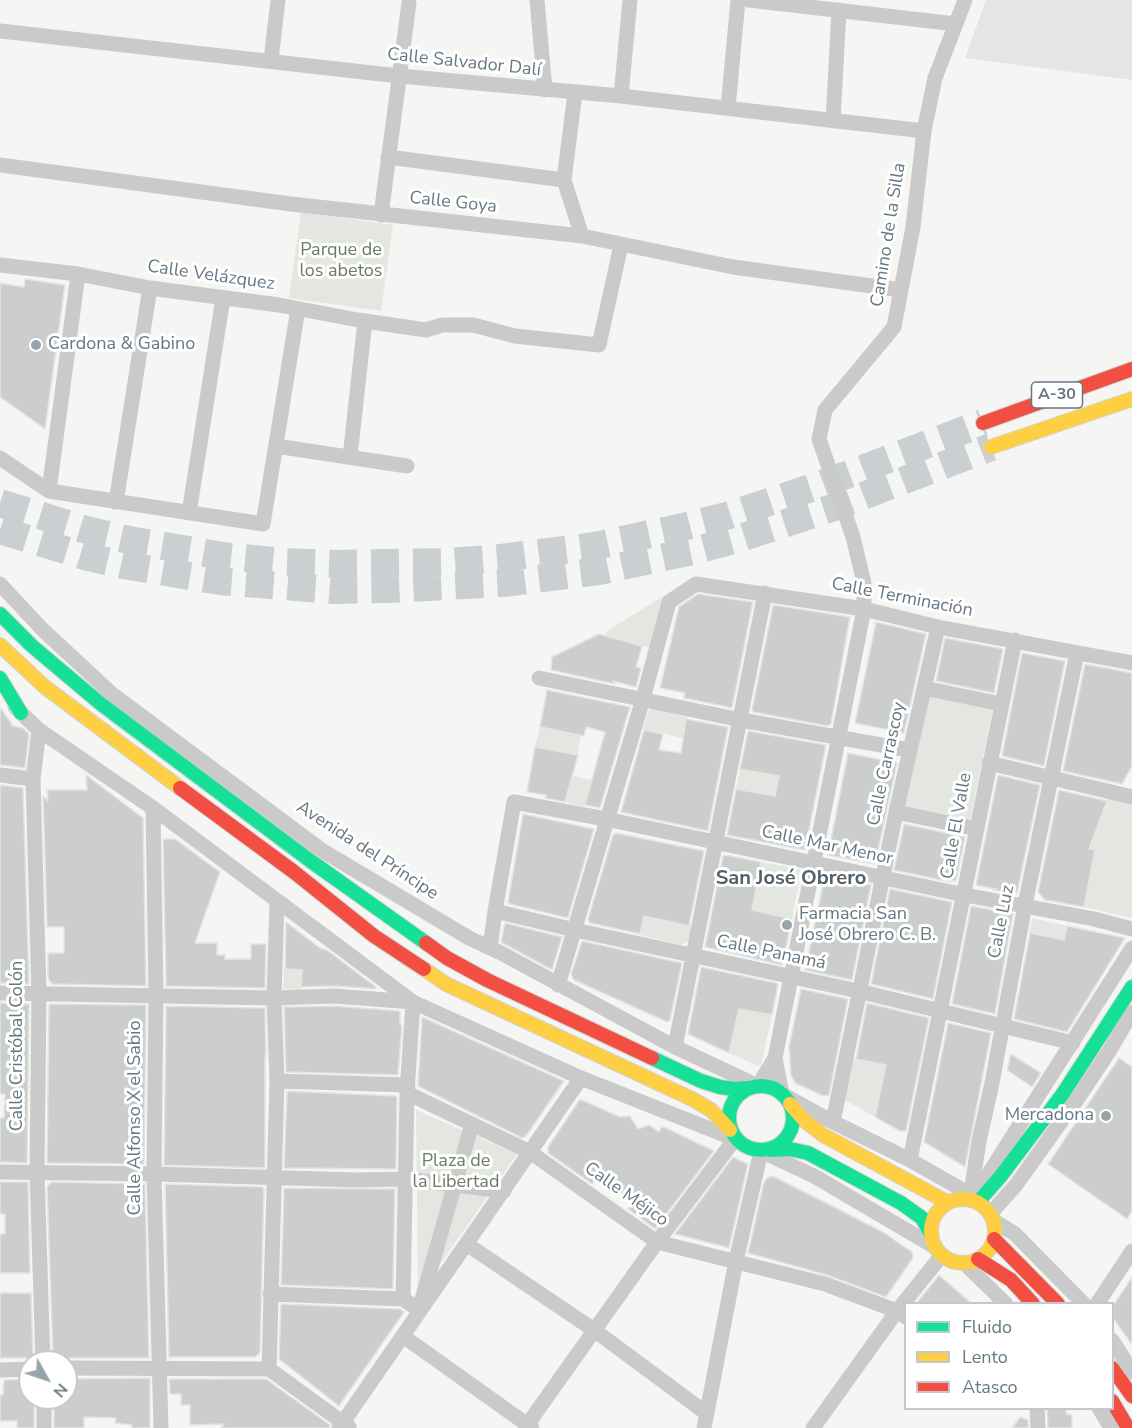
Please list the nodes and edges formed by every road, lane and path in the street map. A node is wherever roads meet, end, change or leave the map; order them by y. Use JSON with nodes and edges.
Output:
{"nodes":[{"id":1,"x":279,"y":0,"type":"edge"},
{"id":2,"x":537,"y":0,"type":"edge"},
{"id":3,"x":630,"y":0,"type":"edge"},
{"id":4,"x":738,"y":0,"type":"edge"},
{"id":5,"x":749,"y":0,"type":"edge"},
{"id":6,"x":965,"y":0,"type":"edge"},
{"id":7,"x":409,"y":3,"type":"dead end"},
{"id":8,"x":839,"y":10,"type":"junction"},
{"id":9,"x":956,"y":24,"type":"junction"},
{"id":10,"x":0,"y":31,"type":"edge"},
{"id":11,"x":271,"y":60,"type":"junction"},
{"id":12,"x":399,"y":76,"type":"junction"},
{"id":13,"x":544,"y":90,"type":"junction"},
{"id":14,"x":575,"y":93,"type":"junction"},
{"id":15,"x":621,"y":96,"type":"junction"},
{"id":16,"x":728,"y":108,"type":"junction"},
{"id":17,"x":833,"y":121,"type":"junction"},
{"id":18,"x":924,"y":131,"type":"junction"},
{"id":19,"x":388,"y":157,"type":"junction"},
{"id":20,"x":0,"y":165,"type":"edge"},
{"id":21,"x":564,"y":180,"type":"junction"},
{"id":22,"x":381,"y":215,"type":"junction"},
{"id":23,"x":582,"y":236,"type":"junction"},
{"id":24,"x":621,"y":244,"type":"junction"},
{"id":25,"x":0,"y":265,"type":"edge"},
{"id":26,"x":78,"y":274,"type":"junction"},
{"id":27,"x":150,"y":288,"type":"junction"},
{"id":28,"x":901,"y":291,"type":"junction"},
{"id":29,"x":223,"y":298,"type":"junction"},
{"id":30,"x":298,"y":309,"type":"junction"},
{"id":31,"x":365,"y":321,"type":"junction"},
{"id":32,"x":1132,"y":369,"type":"edge"},
{"id":33,"x":1132,"y":399,"type":"edge"},
{"id":34,"x":1132,"y":413,"type":"edge"},
{"id":35,"x":983,"y":423,"type":"tunnel mouth"},
{"id":36,"x":1035,"y":430,"type":"junction"},
{"id":37,"x":276,"y":446,"type":"junction"},
{"id":38,"x":992,"y":447,"type":"tunnel mouth"},
{"id":39,"x":350,"y":457,"type":"junction"},
{"id":40,"x":0,"y":458,"type":"edge"},
{"id":41,"x":407,"y":466,"type":"dead end"},
{"id":42,"x":49,"y":491,"type":"junction"},
{"id":43,"x":116,"y":502,"type":"junction"},
{"id":44,"x":189,"y":513,"type":"junction"},
{"id":45,"x":0,"y":584,"type":"edge"},
{"id":46,"x":765,"y":593,"type":"junction"},
{"id":47,"x":864,"y":609,"type":"junction"},
{"id":48,"x":0,"y":614,"type":"edge"},
{"id":49,"x":938,"y":627,"type":"junction"},
{"id":50,"x":1015,"y":640,"type":"junction"},
{"id":51,"x":0,"y":645,"type":"edge"},
{"id":52,"x":1077,"y":653,"type":"junction"},
{"id":53,"x":1132,"y":663,"type":"edge"},
{"id":54,"x":0,"y":678,"type":"edge"},
{"id":55,"x":539,"y":678,"type":"dead end"},
{"id":56,"x":924,"y":688,"type":"junction"},
{"id":57,"x":0,"y":694,"type":"edge"},
{"id":58,"x":643,"y":699,"type":"junction"},
{"id":59,"x":1001,"y":704,"type":"junction"},
{"id":60,"x":21,"y":713,"type":"junction"},
{"id":61,"x":741,"y":720,"type":"junction"},
{"id":62,"x":39,"y":730,"type":"junction"},
{"id":63,"x":838,"y":736,"type":"junction"},
{"id":64,"x":909,"y":750,"type":"junction"},
{"id":65,"x":989,"y":763,"type":"junction"},
{"id":66,"x":0,"y":775,"type":"edge"},
{"id":67,"x":1052,"y":778,"type":"junction"},
{"id":68,"x":33,"y":779,"type":"junction"},
{"id":69,"x":1132,"y":796,"type":"edge"},
{"id":70,"x":153,"y":808,"type":"junction"},
{"id":71,"x":896,"y":812,"type":"junction"},
{"id":72,"x":606,"y":819,"type":"junction"},
{"id":73,"x":977,"y":829,"type":"junction"},
{"id":74,"x":715,"y":842,"type":"junction"},
{"id":75,"x":814,"y":863,"type":"junction"},
{"id":76,"x":883,"y":878,"type":"junction"},
{"id":77,"x":964,"y":895,"type":"junction"},
{"id":78,"x":277,"y":901,"type":"junction"},
{"id":79,"x":1025,"y":905,"type":"junction"},
{"id":80,"x":495,"y":911,"type":"junction"},
{"id":81,"x":1132,"y":929,"type":"edge"},
{"id":82,"x":575,"y":930,"type":"junction"},
{"id":83,"x":490,"y":948,"type":"junction"},
{"id":84,"x":1132,"y":948,"type":"edge"},
{"id":85,"x":692,"y":955,"type":"junction"},
{"id":86,"x":791,"y":978,"type":"junction"},
{"id":87,"x":558,"y":985,"type":"junction"},
{"id":88,"x":1132,"y":987,"type":"edge"},
{"id":89,"x":858,"y":991,"type":"junction"},
{"id":90,"x":0,"y":993,"type":"edge"},
{"id":91,"x":39,"y":994,"type":"junction"},
{"id":92,"x":156,"y":995,"type":"junction"},
{"id":93,"x":274,"y":998,"type":"junction"},
{"id":94,"x":413,"y":1002,"type":"junction"},
{"id":95,"x":941,"y":1011,"type":"junction"},
{"id":96,"x":1132,"y":1012,"type":"edge"},
{"id":97,"x":1002,"y":1025,"type":"junction"},
{"id":98,"x":1073,"y":1043,"type":"junction"},
{"id":99,"x":675,"y":1047,"type":"junction"},
{"id":100,"x":775,"y":1058,"type":"junction"},
{"id":101,"x":581,"y":1078,"type":"junction"},
{"id":102,"x":277,"y":1081,"type":"junction"},
{"id":103,"x":754,"y":1087,"type":"junction"},
{"id":104,"x":407,"y":1089,"type":"junction"},
{"id":105,"x":786,"y":1099,"type":"junction"},
{"id":106,"x":833,"y":1122,"type":"junction"},
{"id":107,"x":472,"y":1124,"type":"junction"},
{"id":108,"x":732,"y":1134,"type":"junction"},
{"id":109,"x":766,"y":1150,"type":"junction"},
{"id":110,"x":530,"y":1152,"type":"junction"},
{"id":111,"x":910,"y":1160,"type":"junction"},
{"id":112,"x":0,"y":1172,"type":"edge"},
{"id":113,"x":37,"y":1173,"type":"junction"},
{"id":114,"x":154,"y":1174,"type":"junction"},
{"id":115,"x":274,"y":1177,"type":"junction"},
{"id":116,"x":406,"y":1179,"type":"junction"},
{"id":117,"x":454,"y":1185,"type":"junction"},
{"id":118,"x":504,"y":1191,"type":"junction"},
{"id":119,"x":972,"y":1200,"type":"junction"},
{"id":120,"x":947,"y":1202,"type":"junction"},
{"id":121,"x":992,"y":1217,"type":"junction"},
{"id":122,"x":994,"y":1239,"type":"junction"},
{"id":123,"x":657,"y":1242,"type":"junction"},
{"id":124,"x":468,"y":1245,"type":"junction"},
{"id":125,"x":936,"y":1245,"type":"junction"},
{"id":126,"x":1132,"y":1251,"type":"edge"},
{"id":127,"x":736,"y":1261,"type":"junction"},
{"id":128,"x":971,"y":1261,"type":"junction"},
{"id":129,"x":270,"y":1294,"type":"junction"},
{"id":130,"x":403,"y":1299,"type":"junction"},
{"id":131,"x":907,"y":1302,"type":"edge"},
{"id":132,"x":1004,"y":1302,"type":"edge"},
{"id":133,"x":1031,"y":1302,"type":"edge"},
{"id":134,"x":1056,"y":1302,"type":"edge"},
{"id":135,"x":1082,"y":1302,"type":"edge"},
{"id":136,"x":1098,"y":1302,"type":"edge"},
{"id":137,"x":419,"y":1310,"type":"junction"},
{"id":138,"x":901,"y":1314,"type":"edge"},
{"id":139,"x":594,"y":1330,"type":"junction"},
{"id":140,"x":403,"y":1336,"type":"junction"},
{"id":141,"x":1114,"y":1342,"type":"edge"},
{"id":142,"x":44,"y":1350,"type":"edge"},
{"id":143,"x":78,"y":1368,"type":"edge"},
{"id":144,"x":18,"y":1369,"type":"edge"},
{"id":145,"x":269,"y":1369,"type":"junction"},
{"id":146,"x":1114,"y":1369,"type":"edge"},
{"id":147,"x":0,"y":1370,"type":"edge"},
{"id":148,"x":158,"y":1370,"type":"junction"},
{"id":149,"x":1132,"y":1372,"type":"edge"},
{"id":150,"x":1132,"y":1396,"type":"edge"},
{"id":151,"x":1114,"y":1403,"type":"edge"},
{"id":152,"x":44,"y":1410,"type":"edge"},
{"id":153,"x":1037,"y":1410,"type":"edge"},
{"id":154,"x":1100,"y":1410,"type":"edge"},
{"id":155,"x":705,"y":1421,"type":"edge"},
{"id":156,"x":344,"y":1426,"type":"edge"},
{"id":157,"x":528,"y":1427,"type":"edge"},
{"id":158,"x":817,"y":1427,"type":"edge"},
{"id":159,"x":44,"y":1428,"type":"edge"},
{"id":160,"x":161,"y":1428,"type":"edge"},
{"id":161,"x":1038,"y":1428,"type":"edge"},
{"id":162,"x":1112,"y":1428,"type":"edge"},
{"id":163,"x":1128,"y":1428,"type":"edge"}],
"edges":[{"from":1,"to":11,"type":"street"},
{"from":2,"to":13,"type":"street"},
{"from":3,"to":15,"type":"street"},
{"from":4,"to":16,"type":"street"},
{"from":5,"to":8,"type":"street"},
{"from":6,"to":9,"type":"street","name":"Camino de la Silla"},
{"from":7,"to":12,"type":"street"},
{"from":8,"to":9,"type":"street"},
{"from":8,"to":17,"type":"street"},
{"from":9,"to":18,"type":"street","name":"Camino de la Silla"},
{"from":10,"to":11,"type":"street","name":"Calle Salvador Dalí"},
{"from":11,"to":12,"type":"street","name":"Calle Salvador Dalí"},
{"from":12,"to":13,"type":"street","name":"Calle Salvador Dalí"},
{"from":12,"to":19,"type":"street"},
{"from":13,"to":14,"type":"street","name":"Calle Salvador Dalí"},
{"from":14,"to":15,"type":"street","name":"Calle Salvador Dalí"},
{"from":14,"to":21,"type":"street"},
{"from":15,"to":16,"type":"street","name":"Calle Salvador Dalí"},
{"from":16,"to":17,"type":"street","name":"Calle Salvador Dalí"},
{"from":17,"to":18,"type":"street","name":"Calle Salvador Dalí"},
{"from":18,"to":28,"type":"street","name":"Camino de la Silla"},
{"from":19,"to":21,"type":"street"},
{"from":19,"to":22,"type":"street"},
{"from":20,"to":22,"type":"street","name":"Calle Goya"},
{"from":21,"to":23,"type":"street"},
{"from":22,"to":23,"type":"street","name":"Calle Goya"},
{"from":23,"to":24,"type":"street","name":"Calle Goya"},
{"from":24,"to":28,"type":"street","name":"Calle Goya"},
{"from":24,"to":31,"type":"street","name":"Calle Velázquez"},
{"from":25,"to":26,"type":"street","name":"Calle Velázquez"},
{"from":26,"to":27,"type":"street","name":"Calle Velázquez"},
{"from":26,"to":42,"type":"street"},
{"from":27,"to":29,"type":"street","name":"Calle Velázquez"},
{"from":27,"to":43,"type":"street"},
{"from":28,"to":47,"type":"street","name":"Camino de la Silla"},
{"from":29,"to":30,"type":"street","name":"Calle Velázquez"},
{"from":29,"to":44,"type":"street"},
{"from":30,"to":31,"type":"street","name":"Calle Velázquez"},
{"from":30,"to":37,"type":"street"},
{"from":31,"to":39,"type":"street"},
{"from":32,"to":35,"type":"main road","number":"A-30"},
{"from":33,"to":36,"type":"main road","number":"A-30"},
{"from":34,"to":36,"type":"main road"},
{"from":36,"to":38,"type":"main road","number":"A-30"},
{"from":37,"to":39,"type":"street"},
{"from":37,"to":44,"type":"street"},
{"from":39,"to":41,"type":"street"},
{"from":40,"to":42,"type":"street"},
{"from":42,"to":43,"type":"street"},
{"from":43,"to":44,"type":"street"},
{"from":45,"to":83,"type":"street","name":"Avenida del Príncipe"},
{"from":46,"to":47,"type":"street","name":"Calle Terminación"},
{"from":46,"to":58,"type":"street","name":"Calle Terminación"},
{"from":46,"to":61,"type":"street"},
{"from":47,"to":49,"type":"street","name":"Calle Terminación"},
{"from":47,"to":63,"type":"street","name":"Camino de la Silla"},
{"from":48,"to":103,"type":"main road","name":"Avenida del Príncipe"},
{"from":49,"to":50,"type":"street","name":"Calle Terminación"},
{"from":49,"to":56,"type":"street","name":"Calle Carrascoy"},
{"from":50,"to":52,"type":"street","name":"Calle Terminación"},
{"from":50,"to":59,"type":"street","name":"Calle El Valle"},
{"from":51,"to":108,"type":"main road"},
{"from":52,"to":53,"type":"street","name":"Calle Terminación"},
{"from":52,"to":67,"type":"street","name":"Calle Luz"},
{"from":54,"to":60,"type":"main road"},
{"from":55,"to":58,"type":"street"},
{"from":56,"to":59,"type":"street"},
{"from":56,"to":64,"type":"street","name":"Calle Carrascoy"},
{"from":57,"to":60,"type":"street"},
{"from":58,"to":61,"type":"street"},
{"from":58,"to":72,"type":"street"},
{"from":59,"to":65,"type":"street","name":"Calle El Valle"},
{"from":60,"to":62,"type":"street"},
{"from":61,"to":63,"type":"street"},
{"from":61,"to":74,"type":"street"},
{"from":62,"to":68,"type":"street","name":"Calle Cristóbal Colón"},
{"from":62,"to":70,"type":"street"},
{"from":63,"to":64,"type":"street"},
{"from":63,"to":75,"type":"street","name":"Camino de la Silla"},
{"from":64,"to":71,"type":"street","name":"Calle Carrascoy"},
{"from":65,"to":67,"type":"street"},
{"from":65,"to":73,"type":"street","name":"Calle El Valle"},
{"from":66,"to":68,"type":"street"},
{"from":67,"to":69,"type":"street"},
{"from":67,"to":79,"type":"street","name":"Calle Luz"},
{"from":68,"to":91,"type":"street","name":"Calle Cristóbal Colón"},
{"from":70,"to":78,"type":"street"},
{"from":70,"to":92,"type":"street","name":"Calle Alfonso X el Sabio"},
{"from":71,"to":73,"type":"street"},
{"from":71,"to":76,"type":"street","name":"Calle Carrascoy"},
{"from":72,"to":74,"type":"street","name":"Calle Mar Menor"},
{"from":72,"to":80,"type":"street","name":"Calle Mar Menor"},
{"from":72,"to":82,"type":"street"},
{"from":73,"to":77,"type":"street","name":"Calle El Valle"},
{"from":74,"to":75,"type":"street","name":"Calle Mar Menor"},
{"from":74,"to":85,"type":"street"},
{"from":75,"to":76,"type":"street","name":"Calle Mar Menor"},
{"from":75,"to":86,"type":"street","name":"Camino de la Silla"},
{"from":76,"to":77,"type":"street","name":"Calle Mar Menor"},
{"from":76,"to":89,"type":"street","name":"Calle Carrascoy"},
{"from":77,"to":79,"type":"street","name":"Calle Mar Menor"},
{"from":77,"to":95,"type":"street","name":"Calle El Valle"},
{"from":78,"to":93,"type":"street"},
{"from":78,"to":94,"type":"street"},
{"from":79,"to":81,"type":"street","name":"Calle Mar Menor"},
{"from":79,"to":97,"type":"street","name":"Calle Luz"},
{"from":80,"to":82,"type":"street","name":"Calle Panamá"},
{"from":80,"to":83,"type":"street"},
{"from":82,"to":85,"type":"street","name":"Calle Panamá"},
{"from":82,"to":87,"type":"street"},
{"from":83,"to":87,"type":"street","name":"Avenida del Príncipe"},
{"from":84,"to":98,"type":"street"},
{"from":85,"to":86,"type":"street","name":"Calle Panamá"},
{"from":85,"to":99,"type":"street"},
{"from":86,"to":89,"type":"street","name":"Calle Panamá"},
{"from":86,"to":100,"type":"street","name":"Camino de la Silla"},
{"from":87,"to":99,"type":"street","name":"Avenida del Príncipe"},
{"from":88,"to":119,"type":"main road"},
{"from":89,"to":95,"type":"street","name":"Calle Panamá"},
{"from":89,"to":106,"type":"street","name":"Calle Carrascoy"},
{"from":90,"to":91,"type":"street"},
{"from":91,"to":92,"type":"street"},
{"from":91,"to":113,"type":"street","name":"Calle Cristóbal Colón"},
{"from":92,"to":93,"type":"street"},
{"from":92,"to":114,"type":"street","name":"Calle Alfonso X el Sabio"},
{"from":93,"to":94,"type":"street"},
{"from":93,"to":102,"type":"street"},
{"from":94,"to":101,"type":"street"},
{"from":94,"to":104,"type":"street"},
{"from":95,"to":97,"type":"street","name":"Calle Panamá"},
{"from":95,"to":111,"type":"street","name":"Calle El Valle"},
{"from":96,"to":121,"type":"street"},
{"from":97,"to":98,"type":"street","name":"Calle Panamá"},
{"from":97,"to":119,"type":"street","name":"Calle Luz"},
{"from":98,"to":119,"type":"street"},
{"from":99,"to":103,"type":"street","name":"Avenida del Príncipe"},
{"from":100,"to":103,"type":"street"},
{"from":100,"to":105,"type":"street"},
{"from":101,"to":108,"type":"street"},
{"from":101,"to":110,"type":"street"},
{"from":102,"to":104,"type":"street"},
{"from":102,"to":115,"type":"street"},
{"from":103,"to":105,"type":"main road"},
{"from":103,"to":108,"type":"main road"},
{"from":104,"to":107,"type":"street","name":"Calle Méjico"},
{"from":104,"to":116,"type":"street"},
{"from":105,"to":106,"type":"street"},
{"from":105,"to":109,"type":"main road"},
{"from":105,"to":120,"type":"main road"},
{"from":106,"to":111,"type":"street"},
{"from":107,"to":110,"type":"street","name":"Calle Méjico"},
{"from":107,"to":117,"type":"street"},
{"from":108,"to":109,"type":"main road"},
{"from":108,"to":123,"type":"street"},
{"from":109,"to":125,"type":"street"},
{"from":109,"to":127,"type":"street"},
{"from":110,"to":118,"type":"street"},
{"from":110,"to":123,"type":"street","name":"Calle Méjico"},
{"from":111,"to":119,"type":"street"},
{"from":112,"to":113,"type":"street"},
{"from":113,"to":114,"type":"street"},
{"from":113,"to":142,"type":"street","name":"Calle Cristóbal Colón"},
{"from":114,"to":115,"type":"street"},
{"from":114,"to":148,"type":"street","name":"Calle Alfonso X el Sabio"},
{"from":115,"to":116,"type":"street"},
{"from":115,"to":129,"type":"street"},
{"from":116,"to":117,"type":"street"},
{"from":116,"to":130,"type":"street"},
{"from":117,"to":118,"type":"street"},
{"from":117,"to":137,"type":"street"},
{"from":118,"to":124,"type":"street"},
{"from":119,"to":120,"type":"main road"},
{"from":119,"to":121,"type":"main road"},
{"from":120,"to":125,"type":"main road"},
{"from":121,"to":122,"type":"main road"},
{"from":121,"to":135,"type":"street"},
{"from":122,"to":128,"type":"main road"},
{"from":122,"to":134,"type":"main road"},
{"from":123,"to":127,"type":"street","name":"Calle Méjico"},
{"from":123,"to":139,"type":"street"},
{"from":124,"to":137,"type":"street"},
{"from":124,"to":139,"type":"street"},
{"from":125,"to":128,"type":"main road"},
{"from":125,"to":131,"type":"street"},
{"from":126,"to":136,"type":"street"},
{"from":127,"to":138,"type":"street","name":"Calle Méjico"},
{"from":127,"to":155,"type":"street"},
{"from":128,"to":132,"type":"street"},
{"from":128,"to":133,"type":"main road"},
{"from":129,"to":130,"type":"street"},
{"from":129,"to":145,"type":"street"},
{"from":130,"to":137,"type":"street"},
{"from":137,"to":140,"type":"street"},
{"from":138,"to":158,"type":"street"},
{"from":139,"to":155,"type":"street"},
{"from":139,"to":157,"type":"street"},
{"from":140,"to":156,"type":"street"},
{"from":140,"to":157,"type":"street"},
{"from":141,"to":149,"type":"street"},
{"from":143,"to":148,"type":"street"},
{"from":144,"to":147,"type":"street"},
{"from":145,"to":148,"type":"street"},
{"from":145,"to":156,"type":"street"},
{"from":146,"to":150,"type":"main road"},
{"from":148,"to":160,"type":"street","name":"Calle Alfonso X el Sabio"},
{"from":151,"to":163,"type":"main road"},
{"from":152,"to":159,"type":"street"},
{"from":153,"to":161,"type":"street"},
{"from":154,"to":162,"type":"street"}]}
